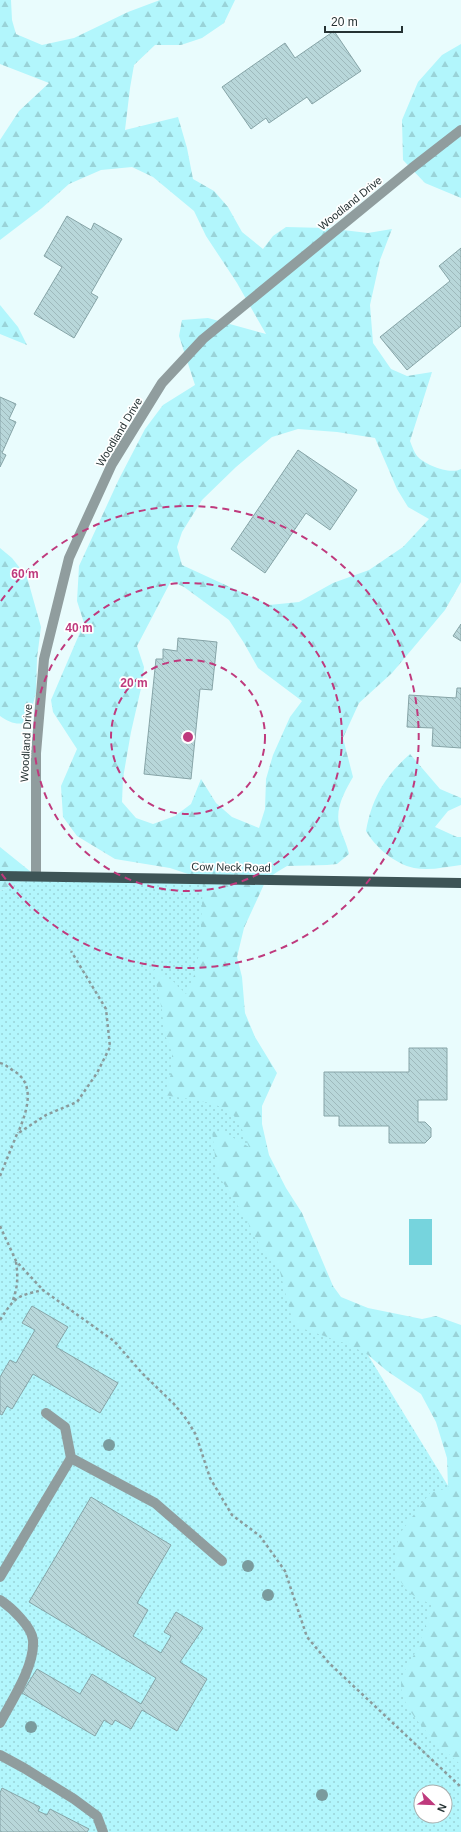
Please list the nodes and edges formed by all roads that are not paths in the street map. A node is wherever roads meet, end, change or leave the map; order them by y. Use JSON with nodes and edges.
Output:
{"nodes":[{"id":1,"x":461,"y":130,"type":"edge"},
{"id":2,"x":0,"y":876,"type":"edge"},
{"id":3,"x":36,"y":876,"type":"junction"},
{"id":4,"x":461,"y":883,"type":"edge"},
{"id":5,"x":46,"y":1413,"type":"dead end"},
{"id":6,"x":71,"y":1458,"type":"junction"},
{"id":7,"x":222,"y":1561,"type":"dead end"},
{"id":8,"x":0,"y":1577,"type":"edge"},
{"id":9,"x":0,"y":1600,"type":"edge"},
{"id":10,"x":0,"y":1723,"type":"edge"},
{"id":11,"x":0,"y":1755,"type":"edge"},
{"id":12,"x":103,"y":1832,"type":"edge"}],
"edges":[{"from":1,"to":3,"type":"street","name":"Woodland Drive"},
{"from":2,"to":3,"type":"main road","name":"Cow Neck Road"},
{"from":3,"to":4,"type":"main road","name":"Cow Neck Road"},
{"from":5,"to":6,"type":"street"},
{"from":6,"to":7,"type":"street"},
{"from":6,"to":8,"type":"street"},
{"from":9,"to":10,"type":"street"},
{"from":11,"to":12,"type":"street"}]}
